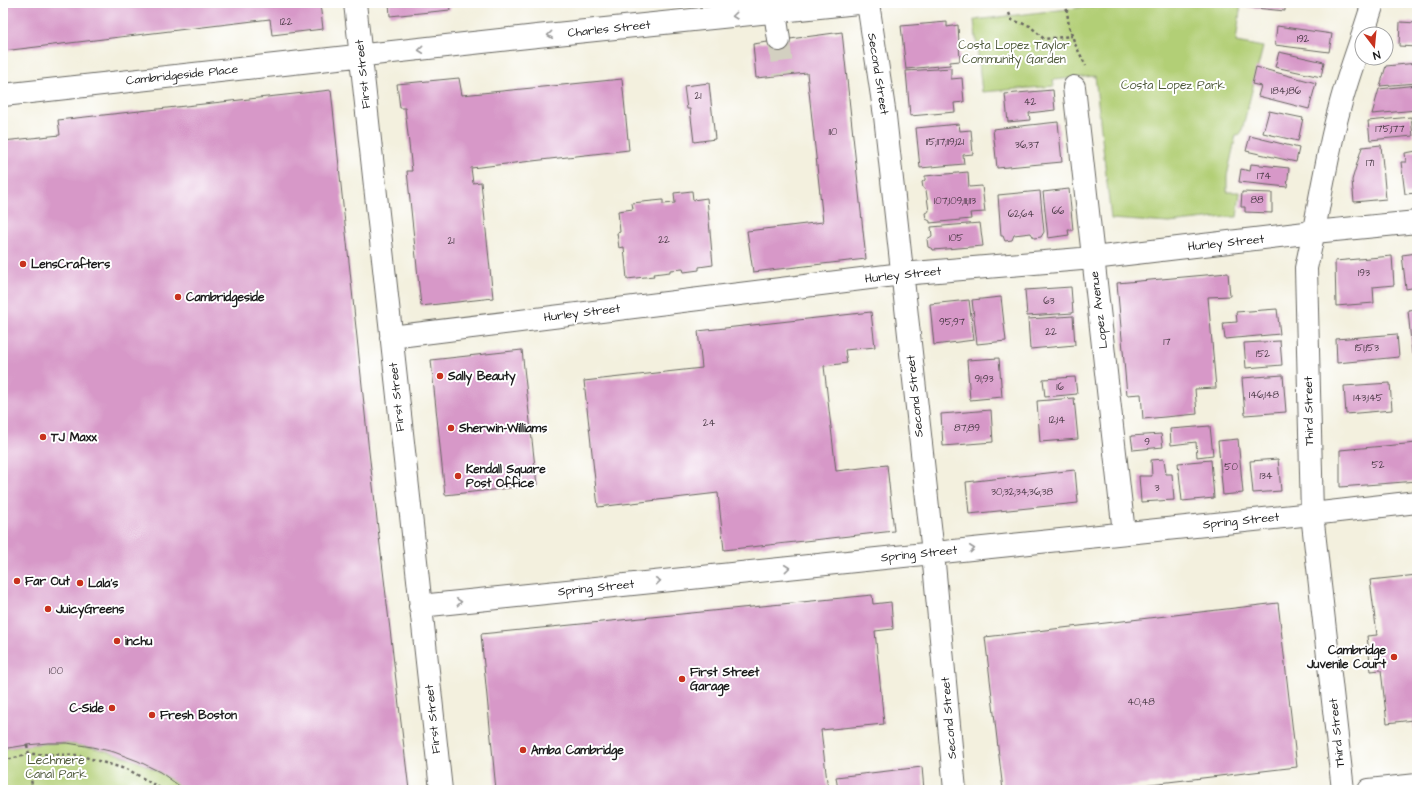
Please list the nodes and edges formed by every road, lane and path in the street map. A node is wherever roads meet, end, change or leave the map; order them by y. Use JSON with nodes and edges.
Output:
{"nodes":[{"id":1,"x":355,"y":3,"type":"edge"},
{"id":2,"x":858,"y":3,"type":"edge"},
{"id":3,"x":868,"y":3,"type":"edge"},
{"id":4,"x":1066,"y":3,"type":"edge"},
{"id":5,"x":1373,"y":3,"type":"edge"},
{"id":6,"x":775,"y":12,"type":"junction"},
{"id":7,"x":1009,"y":13,"type":"dead end"},
{"id":8,"x":1366,"y":26,"type":"edge"},
{"id":9,"x":1072,"y":36,"type":"junction"},
{"id":10,"x":779,"y":40,"type":"tunnel mouth"},
{"id":11,"x":361,"y":56,"type":"junction"},
{"id":12,"x":1354,"y":62,"type":"edge"},
{"id":13,"x":1074,"y":87,"type":"joint"},
{"id":14,"x":3,"y":95,"type":"edge"},
{"id":15,"x":1417,"y":222,"type":"edge"},
{"id":16,"x":1314,"y":232,"type":"junction"},
{"id":17,"x":1093,"y":258,"type":"junction"},
{"id":18,"x":902,"y":274,"type":"junction"},
{"id":19,"x":391,"y":337,"type":"junction"},
{"id":20,"x":1417,"y":502,"type":"edge"},
{"id":21,"x":1312,"y":514,"type":"junction"},
{"id":22,"x":1124,"y":533,"type":"junction"},
{"id":23,"x":933,"y":553,"type":"junction"},
{"id":24,"x":420,"y":606,"type":"junction"},
{"id":25,"x":26,"y":745,"type":"dead end"},
{"id":26,"x":29,"y":754,"type":"junction"},
{"id":27,"x":3,"y":761,"type":"edge"},
{"id":28,"x":1417,"y":785,"type":"edge"},
{"id":29,"x":32,"y":788,"type":"junction"},
{"id":30,"x":28,"y":790,"type":"edge"},
{"id":31,"x":43,"y":790,"type":"edge"},
{"id":32,"x":163,"y":790,"type":"edge"},
{"id":33,"x":441,"y":790,"type":"edge"},
{"id":34,"x":956,"y":790,"type":"edge"},
{"id":35,"x":1343,"y":790,"type":"edge"},
{"id":36,"x":1369,"y":790,"type":"edge"}],
"edges":[{"from":1,"to":11,"type":"street","name":"First Street"},
{"from":2,"to":6,"type":"street","name":"Charles Street"},
{"from":3,"to":18,"type":"street","name":"Second Street"},
{"from":4,"to":9,"type":"path"},
{"from":5,"to":8,"type":"street"},
{"from":6,"to":10,"type":"street"},
{"from":6,"to":11,"type":"street","name":"Charles Street","one_way":true},
{"from":7,"to":9,"type":"path"},
{"from":9,"to":13,"type":"path"},
{"from":11,"to":14,"type":"street","name":"Cambridgeside Place"},
{"from":11,"to":19,"type":"street","name":"First Street"},
{"from":12,"to":16,"type":"street","name":"Third Street"},
{"from":13,"to":17,"type":"street","name":"Lopez Avenue"},
{"from":15,"to":16,"type":"street","name":"Hurley Street"},
{"from":16,"to":17,"type":"street","name":"Hurley Street"},
{"from":16,"to":21,"type":"street","name":"Third Street"},
{"from":17,"to":18,"type":"street","name":"Hurley Street"},
{"from":17,"to":22,"type":"street","name":"Lopez Avenue"},
{"from":18,"to":19,"type":"street","name":"Hurley Street"},
{"from":18,"to":23,"type":"street","name":"Second Street"},
{"from":19,"to":24,"type":"street","name":"First Street"},
{"from":20,"to":21,"type":"street","name":"Spring Street"},
{"from":21,"to":22,"type":"street","name":"Spring Street"},
{"from":21,"to":35,"type":"street","name":"Third Street"},
{"from":23,"to":22,"type":"street","name":"Spring Street","one_way":true},
{"from":24,"to":23,"type":"street","name":"Spring Street","one_way":true},
{"from":23,"to":34,"type":"street","name":"Second Street"},
{"from":24,"to":33,"type":"street","name":"First Street"},
{"from":25,"to":26,"type":"path"},
{"from":26,"to":27,"type":"path"},
{"from":26,"to":29,"type":"path"},
{"from":26,"to":32,"type":"path"},
{"from":28,"to":36,"type":"street"},
{"from":29,"to":30,"type":"path"},
{"from":29,"to":31,"type":"path"}]}
